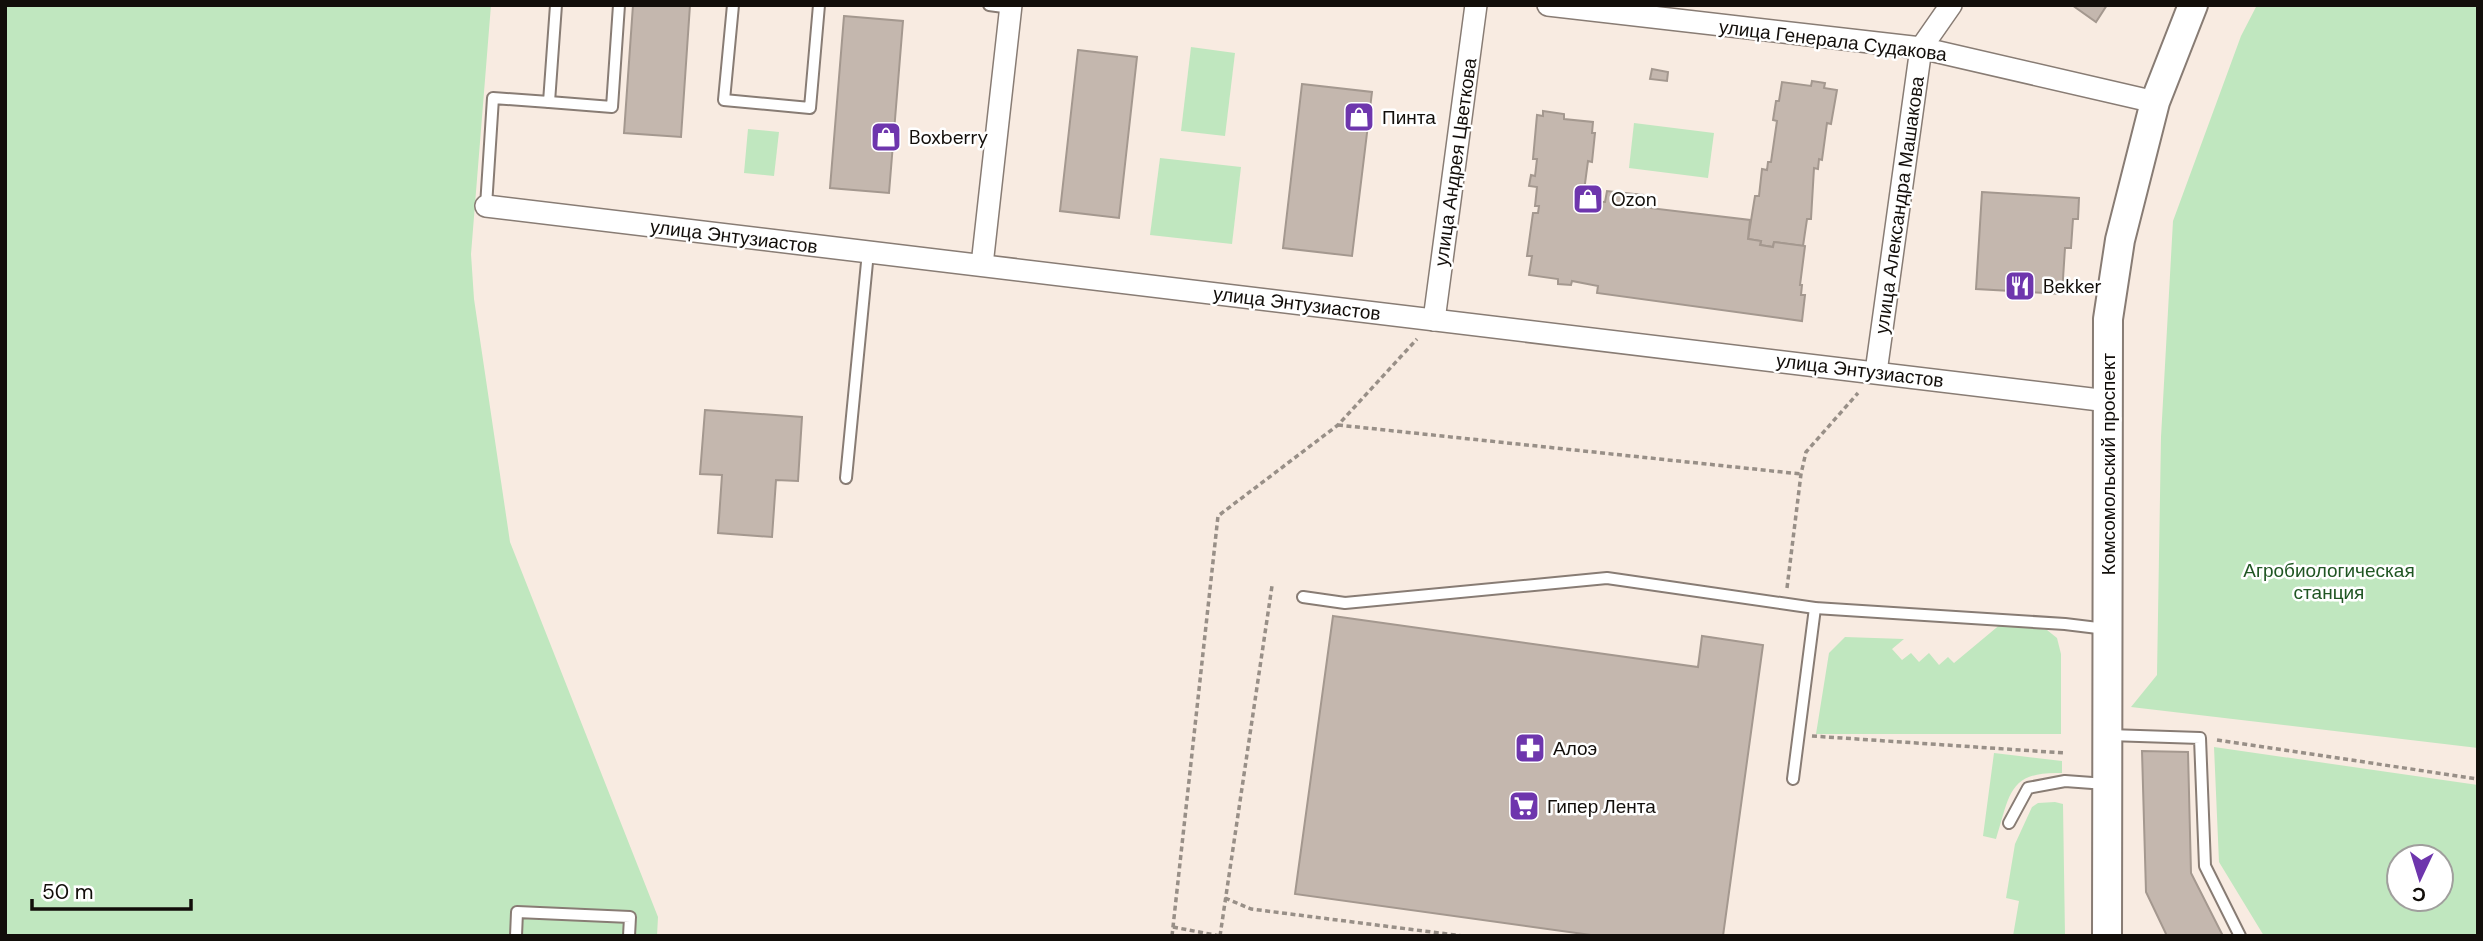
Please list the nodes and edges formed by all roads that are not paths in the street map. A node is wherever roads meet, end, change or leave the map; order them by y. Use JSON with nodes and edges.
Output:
{"nodes":[{"id":1,"x":556,"y":5,"type":"edge"},
{"id":2,"x":619,"y":5,"type":"edge"},
{"id":3,"x":733,"y":5,"type":"edge"},
{"id":4,"x":819,"y":5,"type":"edge"},
{"id":5,"x":989,"y":5,"type":"edge"},
{"id":6,"x":1476,"y":5,"type":"edge"},
{"id":7,"x":1548,"y":5,"type":"edge"},
{"id":8,"x":1951,"y":5,"type":"edge"},
{"id":9,"x":2193,"y":5,"type":"edge"},
{"id":10,"x":1011,"y":6,"type":"edge"},
{"id":11,"x":1921,"y":48,"type":"junction"},
{"id":12,"x":549,"y":102,"type":"junction"},
{"id":13,"x":2155,"y":102,"type":"junction"},
{"id":14,"x":485,"y":206,"type":"joint"},
{"id":15,"x":868,"y":252,"type":"junction"},
{"id":16,"x":982,"y":265,"type":"junction"},
{"id":17,"x":1434,"y":320,"type":"junction"},
{"id":18,"x":1876,"y":372,"type":"junction"},
{"id":19,"x":2108,"y":401,"type":"junction"},
{"id":20,"x":846,"y":478,"type":"dead end"},
{"id":21,"x":1303,"y":597,"type":"dead end"},
{"id":22,"x":1815,"y":608,"type":"junction"},
{"id":23,"x":2108,"y":629,"type":"junction"},
{"id":24,"x":2109,"y":735,"type":"junction"},
{"id":25,"x":1793,"y":779,"type":"dead end"},
{"id":26,"x":2109,"y":785,"type":"junction"},
{"id":27,"x":2009,"y":823,"type":"dead end"},
{"id":28,"x":516,"y":936,"type":"edge"},
{"id":29,"x":629,"y":936,"type":"edge"},
{"id":30,"x":2107,"y":936,"type":"edge"},
{"id":31,"x":2240,"y":936,"type":"edge"}],
"edges":[{"from":1,"to":12,"type":"lane"},
{"from":2,"to":12,"type":"lane"},
{"from":3,"to":4,"type":"lane"},
{"from":5,"to":10,"type":"lane"},
{"from":6,"to":17,"type":"street","name":"улица Андрея Цветкова"},
{"from":7,"to":11,"type":"street","name":"улица Генерала Судакова"},
{"from":8,"to":11,"type":"street","name":"улица Александра Машакова"},
{"from":9,"to":13,"type":"street","name":"Комсомольский проспект"},
{"from":10,"to":16,"type":"street"},
{"from":11,"to":13,"type":"street","name":"улица Генерала Судакова"},
{"from":11,"to":18,"type":"street","name":"улица Александра Машакова"},
{"from":12,"to":14,"type":"lane"},
{"from":13,"to":19,"type":"street","name":"Комсомольский проспект"},
{"from":14,"to":15,"type":"street","name":"улица Энтузиастов"},
{"from":15,"to":16,"type":"street","name":"улица Энтузиастов"},
{"from":15,"to":20,"type":"lane"},
{"from":16,"to":17,"type":"street","name":"улица Энтузиастов"},
{"from":17,"to":18,"type":"street","name":"улица Энтузиастов"},
{"from":18,"to":19,"type":"street","name":"улица Энтузиастов"},
{"from":19,"to":23,"type":"street","name":"Комсомольский проспект"},
{"from":21,"to":22,"type":"lane"},
{"from":22,"to":23,"type":"lane"},
{"from":22,"to":25,"type":"lane"},
{"from":23,"to":24,"type":"street","name":"Комсомольский проспект"},
{"from":24,"to":26,"type":"street","name":"Комсомольский проспект"},
{"from":24,"to":31,"type":"lane"},
{"from":26,"to":27,"type":"lane"},
{"from":26,"to":30,"type":"street","name":"Комсомольский проспект"},
{"from":28,"to":29,"type":"lane"}]}
